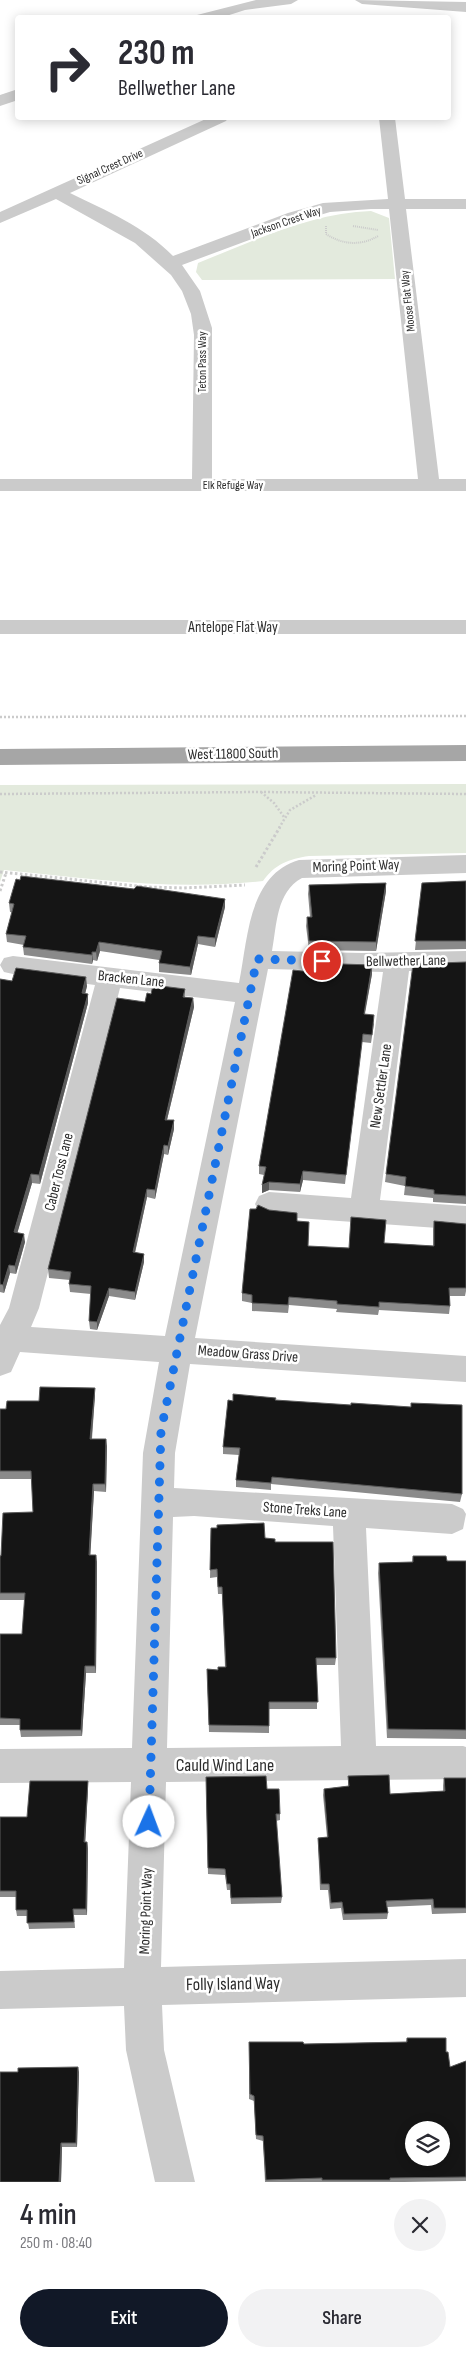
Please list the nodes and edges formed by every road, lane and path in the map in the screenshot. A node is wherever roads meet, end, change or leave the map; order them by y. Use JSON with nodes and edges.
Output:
{"nodes":[{"id":1,"x":291,"y":0,"type":"edge"},
{"id":2,"x":368,"y":1,"type":"edge"},
{"id":3,"x":466,"y":7,"type":"edge"},
{"id":4,"x":212,"y":15,"type":"edge"},
{"id":5,"x":375,"y":15,"type":"edge"},
{"id":6,"x":15,"y":95,"type":"edge"},
{"id":7,"x":0,"y":101,"type":"edge"},
{"id":8,"x":216,"y":120,"type":"edge"},
{"id":9,"x":387,"y":120,"type":"edge"},
{"id":10,"x":56,"y":192,"type":"junction"},
{"id":11,"x":397,"y":204,"type":"junction"},
{"id":12,"x":466,"y":204,"type":"edge"},
{"id":13,"x":0,"y":218,"type":"edge"},
{"id":14,"x":330,"y":221,"type":"dead end"},
{"id":15,"x":349,"y":224,"type":"dead end"},
{"id":16,"x":380,"y":230,"type":"junction"},
{"id":17,"x":384,"y":230,"type":"dead end"},
{"id":18,"x":170,"y":263,"type":"junction"},
{"id":19,"x":0,"y":485,"type":"edge"},
{"id":20,"x":202,"y":485,"type":"junction"},
{"id":21,"x":428,"y":485,"type":"junction"},
{"id":22,"x":466,"y":485,"type":"edge"},
{"id":23,"x":0,"y":627,"type":"edge"},
{"id":24,"x":466,"y":627,"type":"edge"},
{"id":25,"x":466,"y":716,"type":"edge"},
{"id":26,"x":0,"y":717,"type":"edge"},
{"id":27,"x":466,"y":753,"type":"edge"},
{"id":28,"x":0,"y":757,"type":"edge"},
{"id":29,"x":260,"y":792,"type":"junction"},
{"id":30,"x":0,"y":794,"type":"edge"},
{"id":31,"x":318,"y":794,"type":"junction"},
{"id":32,"x":466,"y":794,"type":"edge"},
{"id":33,"x":284,"y":817,"type":"junction"},
{"id":34,"x":466,"y":864,"type":"edge"},
{"id":35,"x":256,"y":867,"type":"dead end"},
{"id":36,"x":0,"y":872,"type":"edge"},
{"id":37,"x":6,"y":872,"type":"junction"},
{"id":38,"x":246,"y":885,"type":"dead end"},
{"id":39,"x":0,"y":891,"type":"edge"},
{"id":40,"x":257,"y":959,"type":"junction"},
{"id":41,"x":466,"y":960,"type":"edge"},
{"id":42,"x":397,"y":962,"type":"junction"},
{"id":43,"x":14,"y":965,"type":"dead end"},
{"id":44,"x":110,"y":976,"type":"junction"},
{"id":45,"x":249,"y":994,"type":"junction"},
{"id":46,"x":269,"y":1204,"type":"dead end"},
{"id":47,"x":364,"y":1211,"type":"junction"},
{"id":48,"x":466,"y":1218,"type":"edge"},
{"id":49,"x":4,"y":1347,"type":"edge"},
{"id":50,"x":178,"y":1350,"type":"junction"},
{"id":51,"x":466,"y":1369,"type":"edge"},
{"id":52,"x":158,"y":1503,"type":"junction"},
{"id":53,"x":349,"y":1512,"type":"junction"},
{"id":54,"x":452,"y":1519,"type":"dead end"},
{"id":55,"x":464,"y":1762,"type":"dead end"},
{"id":56,"x":359,"y":1764,"type":"junction"},
{"id":57,"x":151,"y":1765,"type":"junction"},
{"id":58,"x":0,"y":1766,"type":"edge"},
{"id":59,"x":466,"y":1978,"type":"edge"},
{"id":60,"x":142,"y":1986,"type":"junction"},
{"id":61,"x":0,"y":1990,"type":"edge"},
{"id":62,"x":175,"y":2182,"type":"edge"}],
"edges":[{"from":1,"to":4,"type":"street"},
{"from":2,"to":3,"type":"street"},
{"from":2,"to":5,"type":"street"},
{"from":6,"to":7,"type":"street"},
{"from":8,"to":10,"type":"street","name":"Signal Crest Drive"},
{"from":9,"to":11,"type":"street","name":"Moose Flat Way"},
{"from":10,"to":13,"type":"street","name":"Signal Crest Drive"},
{"from":10,"to":18,"type":"street","name":"Teton Pass Way"},
{"from":11,"to":12,"type":"street","name":"Jackson Crest Way"},
{"from":11,"to":18,"type":"street","name":"Jackson Crest Way"},
{"from":11,"to":21,"type":"street","name":"Moose Flat Way"},
{"from":14,"to":16,"type":"path"},
{"from":15,"to":16,"type":"path"},
{"from":16,"to":17,"type":"path"},
{"from":18,"to":20,"type":"street","name":"Teton Pass Way"},
{"from":19,"to":20,"type":"street","name":"Elk Refuge Way"},
{"from":20,"to":21,"type":"street","name":"Elk Refuge Way"},
{"from":21,"to":22,"type":"street","name":"Elk Refuge Way"},
{"from":23,"to":24,"type":"street","name":"Antelope Flat Way"},
{"from":25,"to":26,"type":"path"},
{"from":27,"to":28,"type":"main road","name":"West 11800 South"},
{"from":29,"to":30,"type":"path"},
{"from":29,"to":31,"type":"path"},
{"from":29,"to":33,"type":"path"},
{"from":31,"to":32,"type":"path"},
{"from":31,"to":33,"type":"path"},
{"from":33,"to":35,"type":"path"},
{"from":34,"to":40,"type":"street","name":"Moring Point Way"},
{"from":36,"to":37,"type":"path"},
{"from":37,"to":38,"type":"path"},
{"from":37,"to":39,"type":"path"},
{"from":40,"to":42,"type":"street","name":"Bellwether Lane"},
{"from":40,"to":45,"type":"street","name":"Moring Point Way"},
{"from":41,"to":42,"type":"street","name":"Bellwether Lane"},
{"from":42,"to":47,"type":"street","name":"New Settler Lane"},
{"from":43,"to":44,"type":"street","name":"Bracken Lane"},
{"from":44,"to":45,"type":"street","name":"Bracken Lane"},
{"from":44,"to":49,"type":"street","name":"Caber Toss Lane"},
{"from":45,"to":50,"type":"street","name":"Moring Point Way"},
{"from":46,"to":47,"type":"street"},
{"from":47,"to":48,"type":"street"},
{"from":49,"to":50,"type":"street","name":"Meadow Grass Drive"},
{"from":50,"to":51,"type":"street","name":"Meadow Grass Drive"},
{"from":50,"to":52,"type":"street","name":"Moring Point Way"},
{"from":52,"to":53,"type":"street","name":"Stone Treks Lane"},
{"from":52,"to":57,"type":"street","name":"Moring Point Way"},
{"from":53,"to":54,"type":"street","name":"Stone Treks Lane"},
{"from":53,"to":56,"type":"street"},
{"from":55,"to":56,"type":"street","name":"Cauld Wind Lane"},
{"from":56,"to":57,"type":"street","name":"Cauld Wind Lane"},
{"from":57,"to":58,"type":"street","name":"Cauld Wind Lane"},
{"from":57,"to":60,"type":"street","name":"Moring Point Way"},
{"from":59,"to":60,"type":"street","name":"Folly Island Way"},
{"from":60,"to":61,"type":"street","name":"Folly Island Way"},
{"from":60,"to":62,"type":"street","name":"Moring Point Way"}]}
